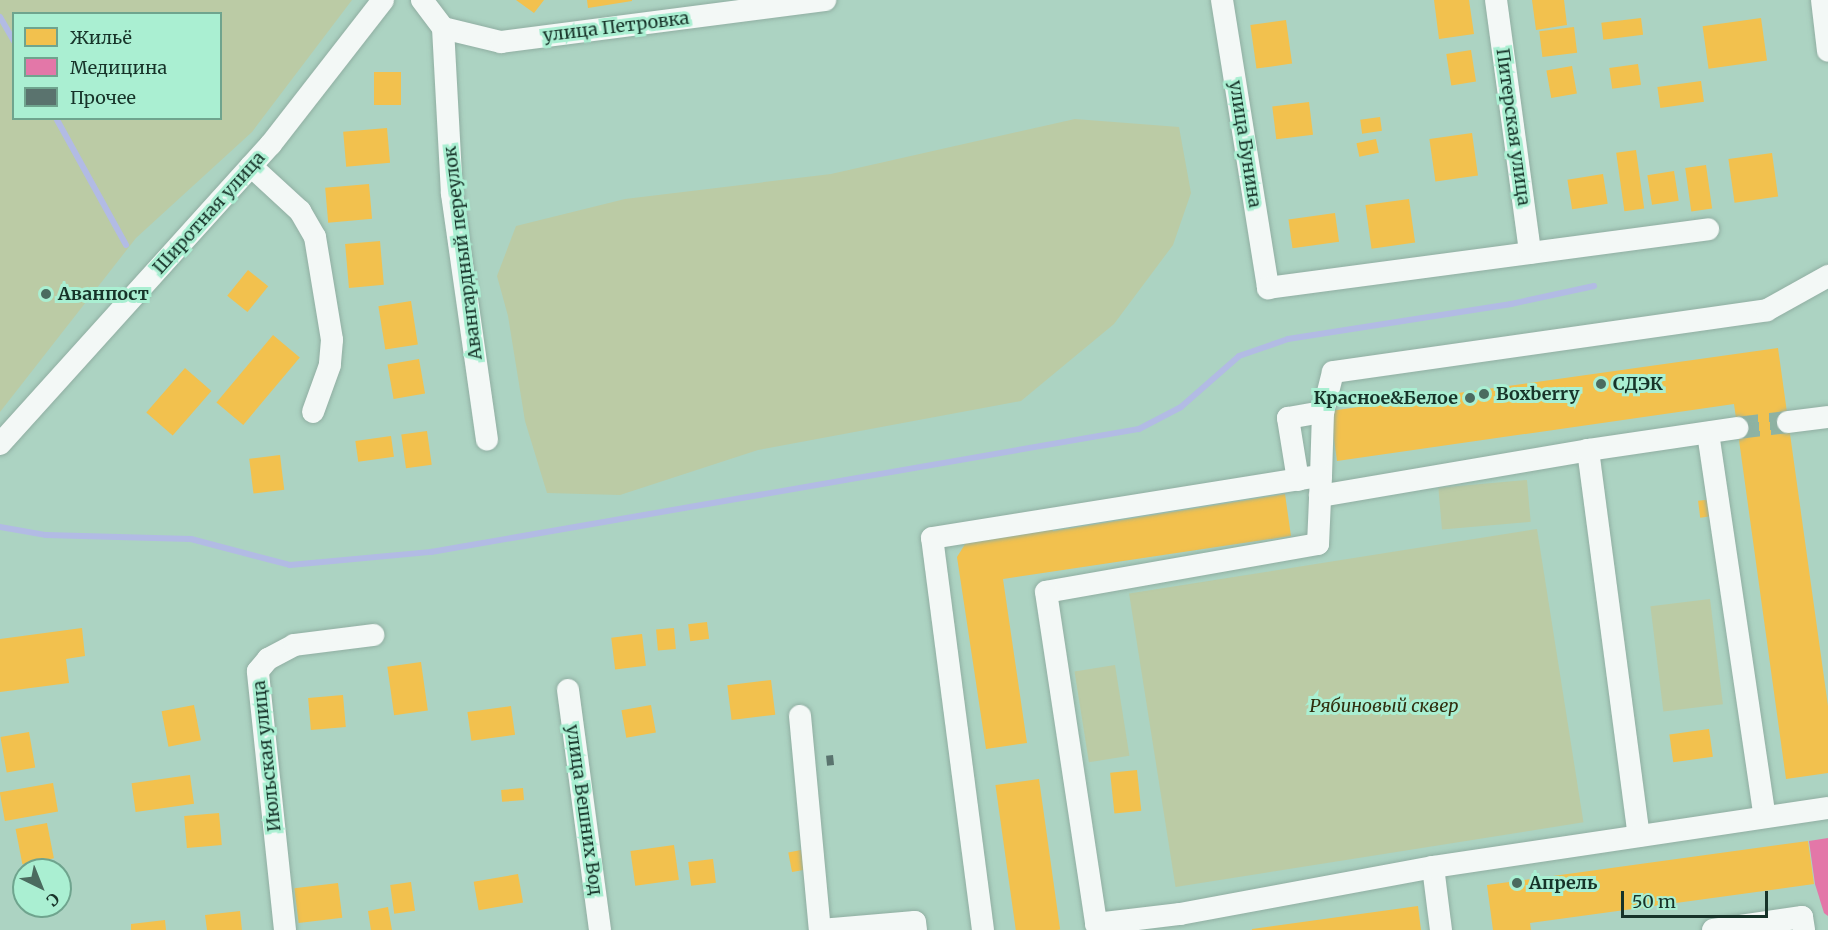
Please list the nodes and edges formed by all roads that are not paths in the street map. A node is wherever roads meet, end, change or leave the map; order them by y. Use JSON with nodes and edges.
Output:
{"nodes":[{"id":1,"x":383,"y":0,"type":"edge"},
{"id":2,"x":422,"y":0,"type":"edge"},
{"id":3,"x":825,"y":0,"type":"edge"},
{"id":4,"x":1222,"y":0,"type":"edge"},
{"id":5,"x":1496,"y":0,"type":"edge"},
{"id":6,"x":1821,"y":0,"type":"edge"},
{"id":7,"x":443,"y":28,"type":"junction"},
{"id":8,"x":1828,"y":51,"type":"edge"},
{"id":9,"x":251,"y":166,"type":"junction"},
{"id":10,"x":1708,"y":229,"type":"dead end"},
{"id":11,"x":1530,"y":253,"type":"junction"},
{"id":12,"x":1828,"y":276,"type":"edge"},
{"id":13,"x":313,"y":412,"type":"dead end"},
{"id":14,"x":1323,"y":412,"type":"junction"},
{"id":15,"x":1828,"y":417,"type":"edge"},
{"id":16,"x":1788,"y":422,"type":"tunnel mouth"},
{"id":17,"x":1737,"y":428,"type":"tunnel mouth"},
{"id":18,"x":1708,"y":433,"type":"junction"},
{"id":19,"x":487,"y":440,"type":"dead end"},
{"id":20,"x":0,"y":444,"type":"edge"},
{"id":21,"x":1588,"y":450,"type":"junction"},
{"id":22,"x":1298,"y":480,"type":"junction"},
{"id":23,"x":1321,"y":486,"type":"junction"},
{"id":24,"x":373,"y":635,"type":"dead end"},
{"id":25,"x":568,"y":690,"type":"dead end"},
{"id":26,"x":800,"y":716,"type":"dead end"},
{"id":27,"x":1828,"y":808,"type":"edge"},
{"id":28,"x":1765,"y":817,"type":"junction"},
{"id":29,"x":1639,"y":836,"type":"junction"},
{"id":30,"x":1433,"y":867,"type":"junction"},
{"id":31,"x":285,"y":930,"type":"edge"},
{"id":32,"x":600,"y":930,"type":"edge"},
{"id":33,"x":821,"y":930,"type":"edge"},
{"id":34,"x":916,"y":930,"type":"edge"},
{"id":35,"x":983,"y":930,"type":"edge"},
{"id":36,"x":1441,"y":930,"type":"edge"},
{"id":37,"x":1713,"y":930,"type":"edge"},
{"id":38,"x":1804,"y":930,"type":"edge"}],
"edges":[{"from":1,"to":9,"type":"street","name":"Широтная улица"},
{"from":2,"to":7,"type":"street"},
{"from":3,"to":7,"type":"street","name":"улица Петровка"},
{"from":4,"to":11,"type":"street","name":"улица Бунина"},
{"from":5,"to":11,"type":"street","name":"Питерская улица"},
{"from":6,"to":8,"type":"street"},
{"from":7,"to":19,"type":"street","name":"Авангардный переулок"},
{"from":9,"to":13,"type":"street"},
{"from":9,"to":20,"type":"street","name":"Широтная улица"},
{"from":10,"to":11,"type":"street"},
{"from":12,"to":14,"type":"street"},
{"from":14,"to":22,"type":"street"},
{"from":14,"to":23,"type":"street"},
{"from":15,"to":16,"type":"street"},
{"from":17,"to":18,"type":"street"},
{"from":18,"to":21,"type":"street"},
{"from":18,"to":28,"type":"street"},
{"from":21,"to":23,"type":"street"},
{"from":21,"to":29,"type":"street"},
{"from":22,"to":23,"type":"street"},
{"from":22,"to":35,"type":"street"},
{"from":23,"to":30,"type":"street"},
{"from":24,"to":31,"type":"street","name":"Июльская улица"},
{"from":25,"to":32,"type":"street","name":"улица Вешних Вод"},
{"from":26,"to":33,"type":"street"},
{"from":27,"to":28,"type":"street"},
{"from":28,"to":29,"type":"street"},
{"from":29,"to":30,"type":"street"},
{"from":30,"to":36,"type":"street"},
{"from":33,"to":34,"type":"street"},
{"from":37,"to":38,"type":"street"}]}
